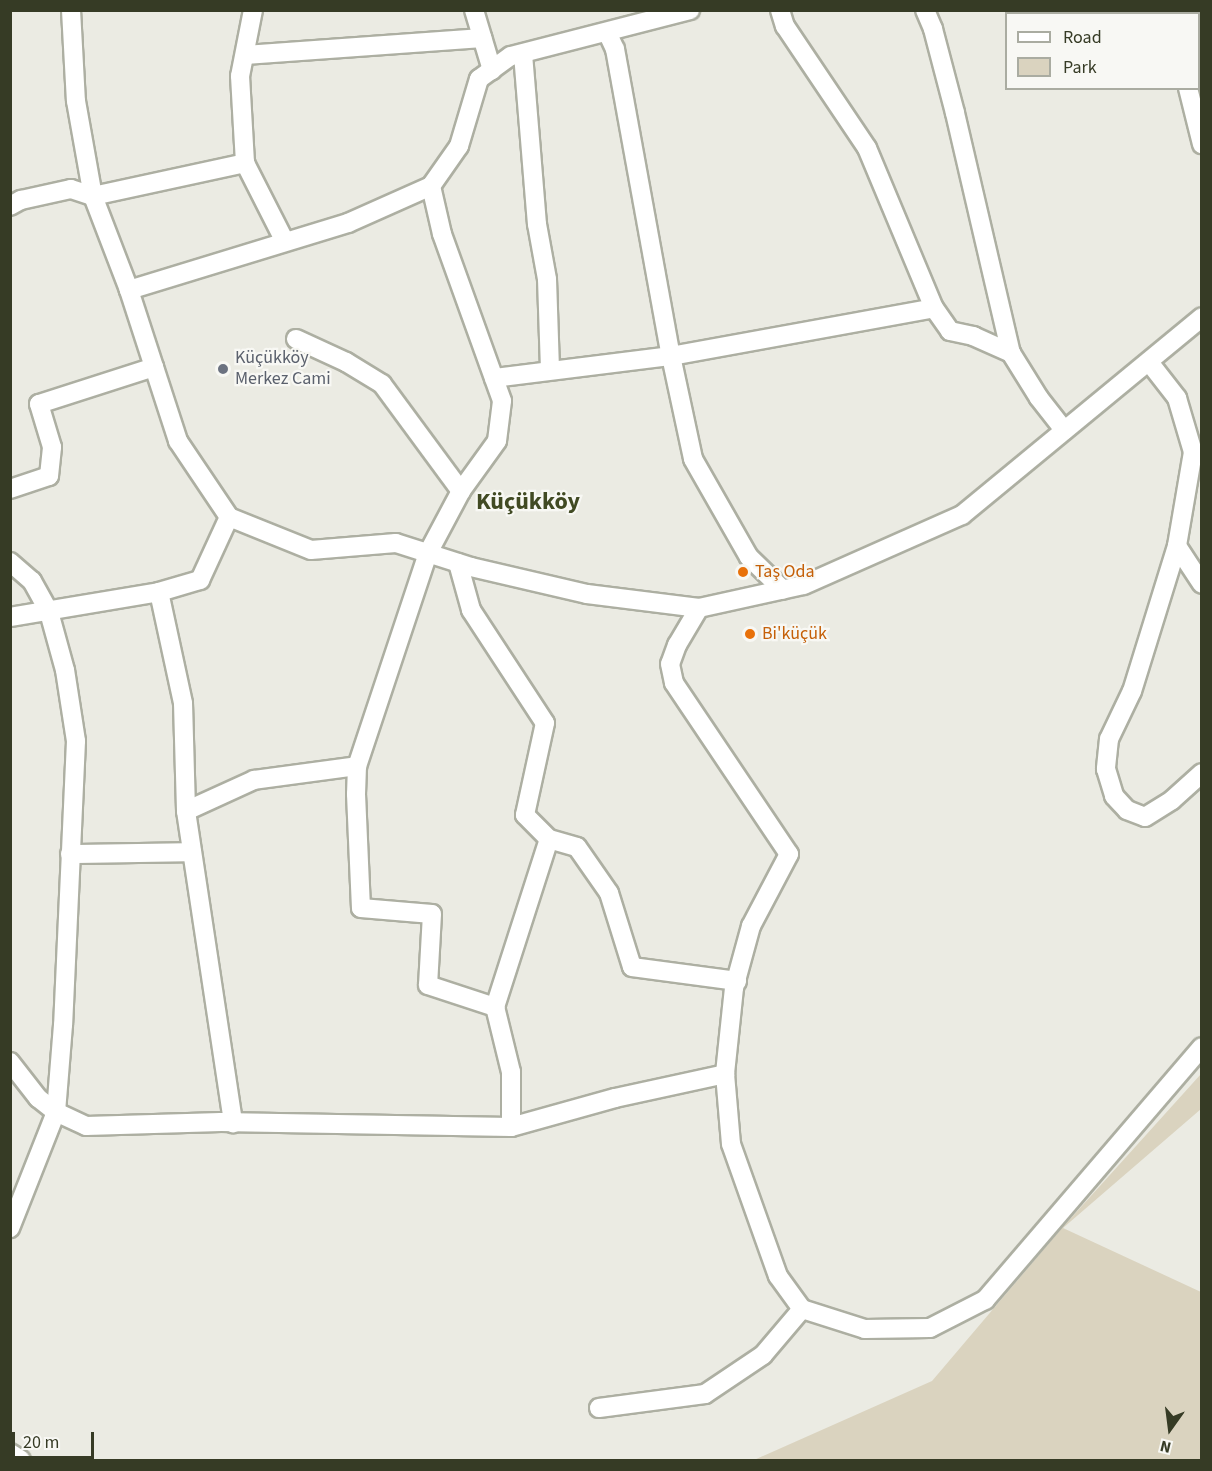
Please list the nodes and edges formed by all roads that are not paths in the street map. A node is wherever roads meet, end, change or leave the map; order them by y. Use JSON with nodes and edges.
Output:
{"nodes":[{"id":1,"x":71,"y":10,"type":"edge"},
{"id":2,"x":253,"y":10,"type":"edge"},
{"id":3,"x":474,"y":10,"type":"edge"},
{"id":4,"x":690,"y":10,"type":"edge"},
{"id":5,"x":780,"y":10,"type":"edge"},
{"id":6,"x":926,"y":10,"type":"edge"},
{"id":7,"x":608,"y":32,"type":"junction"},
{"id":8,"x":482,"y":38,"type":"junction"},
{"id":9,"x":523,"y":54,"type":"junction"},
{"id":10,"x":245,"y":55,"type":"junction"},
{"id":11,"x":492,"y":70,"type":"junction"},
{"id":12,"x":1188,"y":90,"type":"edge"},
{"id":13,"x":1202,"y":144,"type":"edge"},
{"id":14,"x":245,"y":163,"type":"junction"},
{"id":15,"x":431,"y":186,"type":"junction"},
{"id":16,"x":93,"y":196,"type":"junction"},
{"id":17,"x":10,"y":206,"type":"edge"},
{"id":18,"x":284,"y":240,"type":"junction"},
{"id":19,"x":129,"y":290,"type":"junction"},
{"id":20,"x":933,"y":308,"type":"junction"},
{"id":21,"x":1202,"y":317,"type":"edge"},
{"id":22,"x":296,"y":339,"type":"dead end"},
{"id":23,"x":1011,"y":353,"type":"junction"},
{"id":24,"x":671,"y":356,"type":"junction"},
{"id":25,"x":1149,"y":362,"type":"junction"},
{"id":26,"x":154,"y":367,"type":"junction"},
{"id":27,"x":550,"y":370,"type":"junction"},
{"id":28,"x":494,"y":378,"type":"junction"},
{"id":29,"x":1064,"y":430,"type":"junction"},
{"id":30,"x":10,"y":489,"type":"edge"},
{"id":31,"x":461,"y":491,"type":"junction"},
{"id":32,"x":229,"y":517,"type":"junction"},
{"id":33,"x":1177,"y":546,"type":"junction"},
{"id":34,"x":428,"y":554,"type":"junction"},
{"id":35,"x":10,"y":562,"type":"edge"},
{"id":36,"x":458,"y":563,"type":"junction"},
{"id":37,"x":1202,"y":584,"type":"edge"},
{"id":38,"x":783,"y":590,"type":"junction"},
{"id":39,"x":159,"y":592,"type":"junction"},
{"id":40,"x":699,"y":608,"type":"junction"},
{"id":41,"x":50,"y":612,"type":"junction"},
{"id":42,"x":10,"y":617,"type":"edge"},
{"id":43,"x":357,"y":766,"type":"junction"},
{"id":44,"x":1202,"y":773,"type":"edge"},
{"id":45,"x":186,"y":811,"type":"junction"},
{"id":46,"x":549,"y":838,"type":"junction"},
{"id":47,"x":192,"y":852,"type":"junction"},
{"id":48,"x":70,"y":854,"type":"junction"},
{"id":49,"x":737,"y":981,"type":"junction"},
{"id":50,"x":495,"y":1007,"type":"junction"},
{"id":51,"x":1202,"y":1047,"type":"edge"},
{"id":52,"x":10,"y":1062,"type":"edge"},
{"id":53,"x":725,"y":1074,"type":"junction"},
{"id":54,"x":56,"y":1112,"type":"junction"},
{"id":55,"x":233,"y":1123,"type":"junction"},
{"id":56,"x":511,"y":1126,"type":"junction"},
{"id":57,"x":10,"y":1228,"type":"edge"},
{"id":58,"x":802,"y":1309,"type":"junction"},
{"id":59,"x":599,"y":1408,"type":"dead end"},
{"id":60,"x":10,"y":1453,"type":"edge"},
{"id":61,"x":21,"y":1461,"type":"edge"}],
"edges":[{"from":1,"to":16,"type":"street"},
{"from":2,"to":10,"type":"street"},
{"from":3,"to":8,"type":"street"},
{"from":4,"to":7,"type":"street"},
{"from":5,"to":20,"type":"street"},
{"from":6,"to":23,"type":"street"},
{"from":7,"to":9,"type":"street"},
{"from":7,"to":24,"type":"street"},
{"from":8,"to":10,"type":"street"},
{"from":8,"to":11,"type":"street"},
{"from":9,"to":11,"type":"street"},
{"from":9,"to":27,"type":"street"},
{"from":10,"to":14,"type":"street"},
{"from":11,"to":15,"type":"street"},
{"from":12,"to":13,"type":"street"},
{"from":14,"to":16,"type":"street"},
{"from":14,"to":18,"type":"street"},
{"from":15,"to":18,"type":"street"},
{"from":15,"to":28,"type":"street"},
{"from":16,"to":17,"type":"street"},
{"from":16,"to":19,"type":"street"},
{"from":18,"to":19,"type":"street"},
{"from":19,"to":26,"type":"street"},
{"from":20,"to":23,"type":"street"},
{"from":20,"to":24,"type":"street"},
{"from":21,"to":25,"type":"street"},
{"from":22,"to":31,"type":"street"},
{"from":23,"to":29,"type":"street"},
{"from":24,"to":27,"type":"street"},
{"from":24,"to":38,"type":"street"},
{"from":25,"to":29,"type":"street"},
{"from":25,"to":33,"type":"street"},
{"from":26,"to":30,"type":"street"},
{"from":26,"to":32,"type":"street"},
{"from":27,"to":28,"type":"street"},
{"from":28,"to":31,"type":"street"},
{"from":29,"to":38,"type":"street"},
{"from":31,"to":34,"type":"street"},
{"from":32,"to":34,"type":"street"},
{"from":32,"to":39,"type":"street"},
{"from":33,"to":37,"type":"street"},
{"from":33,"to":44,"type":"street"},
{"from":34,"to":36,"type":"street"},
{"from":34,"to":43,"type":"street"},
{"from":35,"to":41,"type":"street"},
{"from":36,"to":40,"type":"street"},
{"from":36,"to":46,"type":"street"},
{"from":38,"to":40,"type":"street"},
{"from":39,"to":41,"type":"street"},
{"from":39,"to":45,"type":"street"},
{"from":40,"to":49,"type":"street"},
{"from":41,"to":42,"type":"street"},
{"from":41,"to":48,"type":"street"},
{"from":43,"to":45,"type":"street"},
{"from":43,"to":50,"type":"street"},
{"from":45,"to":47,"type":"street"},
{"from":46,"to":49,"type":"street"},
{"from":46,"to":50,"type":"street"},
{"from":47,"to":48,"type":"street"},
{"from":47,"to":55,"type":"street"},
{"from":48,"to":54,"type":"street"},
{"from":49,"to":53,"type":"street"},
{"from":50,"to":56,"type":"street"},
{"from":51,"to":58,"type":"street"},
{"from":52,"to":54,"type":"street"},
{"from":53,"to":56,"type":"street"},
{"from":53,"to":58,"type":"street"},
{"from":54,"to":55,"type":"street"},
{"from":54,"to":57,"type":"street"},
{"from":55,"to":56,"type":"street"},
{"from":58,"to":59,"type":"street"},
{"from":60,"to":61,"type":"street"}]}
